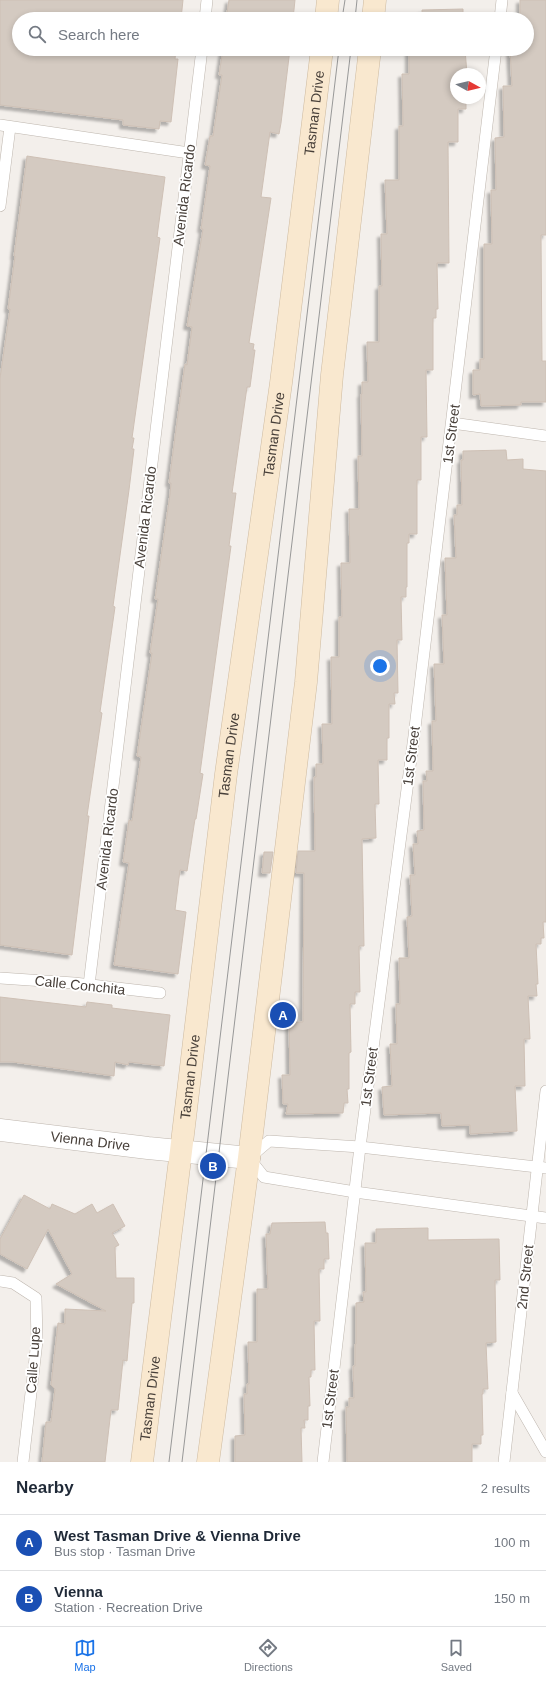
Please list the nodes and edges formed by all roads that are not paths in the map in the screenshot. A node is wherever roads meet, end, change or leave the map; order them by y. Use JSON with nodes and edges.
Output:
{"nodes":[{"id":1,"x":207,"y":0,"type":"edge"},
{"id":2,"x":328,"y":0,"type":"edge"},
{"id":3,"x":375,"y":0,"type":"edge"},
{"id":4,"x":502,"y":0,"type":"edge"},
{"id":5,"x":206,"y":12,"type":"edge"},
{"id":6,"x":327,"y":12,"type":"edge"},
{"id":7,"x":374,"y":12,"type":"edge"},
{"id":8,"x":501,"y":12,"type":"edge"},
{"id":9,"x":201,"y":56,"type":"edge"},
{"id":10,"x":321,"y":56,"type":"edge"},
{"id":11,"x":369,"y":56,"type":"edge"},
{"id":12,"x":495,"y":56,"type":"edge"},
{"id":13,"x":5,"y":126,"type":"edge"},
{"id":14,"x":189,"y":152,"type":"junction"},
{"id":15,"x":0,"y":206,"type":"edge"},
{"id":16,"x":452,"y":423,"type":"junction"},
{"id":17,"x":546,"y":436,"type":"edge"},
{"id":18,"x":0,"y":978,"type":"edge"},
{"id":19,"x":89,"y":985,"type":"junction"},
{"id":20,"x":160,"y":993,"type":"dead end"},
{"id":21,"x":546,"y":1092,"type":"edge"},
{"id":22,"x":0,"y":1130,"type":"edge"},
{"id":23,"x":360,"y":1147,"type":"junction"},
{"id":24,"x":182,"y":1151,"type":"junction"},
{"id":25,"x":249,"y":1158,"type":"junction"},
{"id":26,"x":542,"y":1167,"type":"edge"},
{"id":27,"x":355,"y":1192,"type":"junction"},
{"id":28,"x":532,"y":1216,"type":"junction"},
{"id":29,"x":546,"y":1218,"type":"edge"},
{"id":30,"x":0,"y":1281,"type":"edge"},
{"id":31,"x":512,"y":1393,"type":"junction"},
{"id":32,"x":546,"y":1452,"type":"edge"},
{"id":33,"x":23,"y":1462,"type":"edge"},
{"id":34,"x":142,"y":1462,"type":"edge"},
{"id":35,"x":208,"y":1462,"type":"edge"},
{"id":36,"x":322,"y":1462,"type":"edge"},
{"id":37,"x":504,"y":1462,"type":"edge"}],
"edges":[{"from":1,"to":5,"type":"lane"},
{"from":2,"to":6,"type":"street"},
{"from":3,"to":7,"type":"street"},
{"from":4,"to":8,"type":"lane"},
{"from":9,"to":14,"type":"lane","name":"Avenida Ricardo"},
{"from":10,"to":24,"type":"street","name":"Tasman Drive"},
{"from":11,"to":25,"type":"street"},
{"from":12,"to":16,"type":"lane","name":"1st Street"},
{"from":13,"to":14,"type":"lane"},
{"from":13,"to":15,"type":"lane"},
{"from":14,"to":19,"type":"lane","name":"Avenida Ricardo"},
{"from":16,"to":17,"type":"lane"},
{"from":16,"to":23,"type":"lane","name":"1st Street"},
{"from":18,"to":19,"type":"lane","name":"Calle Conchita"},
{"from":19,"to":20,"type":"lane","name":"Calle Conchita"},
{"from":21,"to":26,"type":"lane","name":"2nd Street"},
{"from":22,"to":24,"type":"street","name":"Vienna Drive"},
{"from":23,"to":25,"type":"lane"},
{"from":23,"to":26,"type":"lane"},
{"from":23,"to":27,"type":"lane","name":"1st Street"},
{"from":24,"to":25,"type":"street","name":"Vienna Drive"},
{"from":24,"to":34,"type":"street","name":"Tasman Drive"},
{"from":25,"to":27,"type":"lane"},
{"from":25,"to":35,"type":"street"},
{"from":26,"to":28,"type":"lane","name":"2nd Street"},
{"from":27,"to":28,"type":"lane"},
{"from":27,"to":36,"type":"lane","name":"1st Street"},
{"from":28,"to":29,"type":"lane"},
{"from":28,"to":31,"type":"lane","name":"2nd Street"},
{"from":30,"to":33,"type":"lane","name":"Calle Lupe"},
{"from":31,"to":32,"type":"lane"},
{"from":31,"to":37,"type":"lane","name":"2nd Street"}]}
